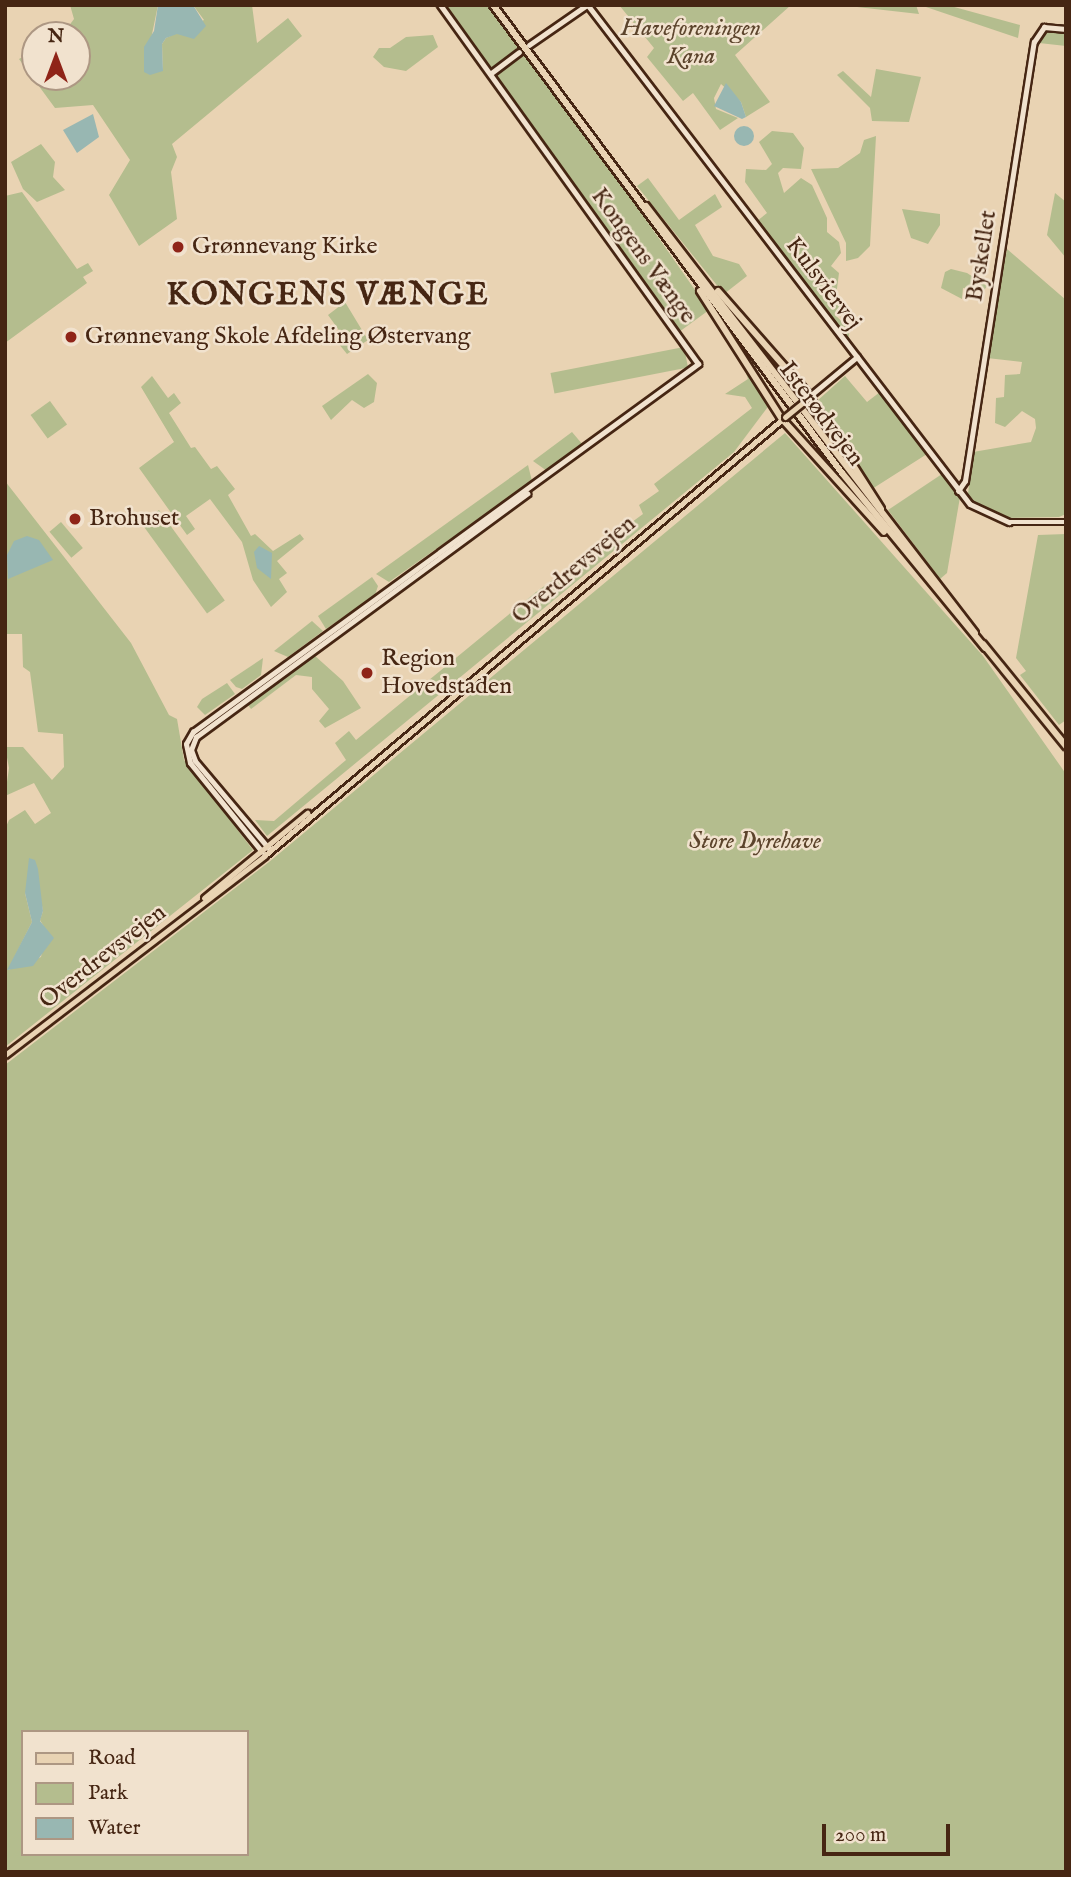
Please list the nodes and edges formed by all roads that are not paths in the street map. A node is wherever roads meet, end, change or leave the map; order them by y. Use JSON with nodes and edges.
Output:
{"nodes":[{"id":1,"x":440,"y":5,"type":"edge"},
{"id":2,"x":493,"y":5,"type":"edge"},
{"id":3,"x":588,"y":5,"type":"edge"},
{"id":4,"x":1066,"y":29,"type":"edge"},
{"id":5,"x":530,"y":45,"type":"dead end"},
{"id":6,"x":519,"y":52,"type":"dead end"},
{"id":7,"x":490,"y":74,"type":"junction"},
{"id":8,"x":636,"y":195,"type":"junction"},
{"id":9,"x":697,"y":270,"type":"junction"},
{"id":10,"x":689,"y":271,"type":"junction"},
{"id":11,"x":857,"y":357,"type":"junction"},
{"id":12,"x":808,"y":398,"type":"junction"},
{"id":13,"x":784,"y":418,"type":"junction"},
{"id":14,"x":539,"y":484,"type":"junction"},
{"id":15,"x":958,"y":491,"type":"junction"},
{"id":16,"x":884,"y":516,"type":"junction"},
{"id":17,"x":1066,"y":522,"type":"edge"},
{"id":18,"x":894,"y":540,"type":"junction"},
{"id":19,"x":985,"y":648,"type":"junction"},
{"id":20,"x":1066,"y":746,"type":"edge"},
{"id":21,"x":268,"y":848,"type":"junction"},
{"id":22,"x":262,"y":853,"type":"junction"},
{"id":23,"x":5,"y":1055,"type":"edge"}],
"edges":[{"from":1,"to":7,"type":"street","name":"Kongens Vænge"},
{"from":2,"to":8,"type":"highway","name":"Isterødvejen"},
{"from":3,"to":5,"type":"street","name":"Kulsviervej"},
{"from":3,"to":11,"type":"street","name":"Kulsviervej"},
{"from":4,"to":15,"type":"street","name":"Byskellet"},
{"from":6,"to":7,"type":"street"},
{"from":7,"to":14,"type":"street","name":"Kongens Vænge"},
{"from":8,"to":9,"type":"highway","name":"Isterødvejen"},
{"from":8,"to":10,"type":"highway","name":"Isterødvejen"},
{"from":9,"to":12,"type":"highway"},
{"from":9,"to":16,"type":"highway","name":"Isterødvejen"},
{"from":10,"to":13,"type":"highway"},
{"from":10,"to":18,"type":"highway","name":"Isterødvejen"},
{"from":11,"to":12,"type":"street","name":"Overdrevsvejen"},
{"from":11,"to":15,"type":"street","name":"Kulsviervej"},
{"from":12,"to":13,"type":"main road","name":"Overdrevsvejen","bridge":true},
{"from":12,"to":16,"type":"highway"},
{"from":13,"to":18,"type":"highway"},
{"from":13,"to":21,"type":"main road","name":"Overdrevsvejen"},
{"from":14,"to":21,"type":"street","name":"Kongens Vænge"},
{"from":14,"to":22,"type":"street","name":"Kongens Vænge"},
{"from":15,"to":17,"type":"street","name":"Kulsviervej"},
{"from":16,"to":19,"type":"highway","name":"Isterødvejen"},
{"from":18,"to":19,"type":"highway","name":"Isterødvejen"},
{"from":19,"to":20,"type":"highway","name":"Isterødvejen"},
{"from":21,"to":22,"type":"main road","name":"Overdrevsvejen"},
{"from":22,"to":23,"type":"main road","name":"Overdrevsvejen"}]}
